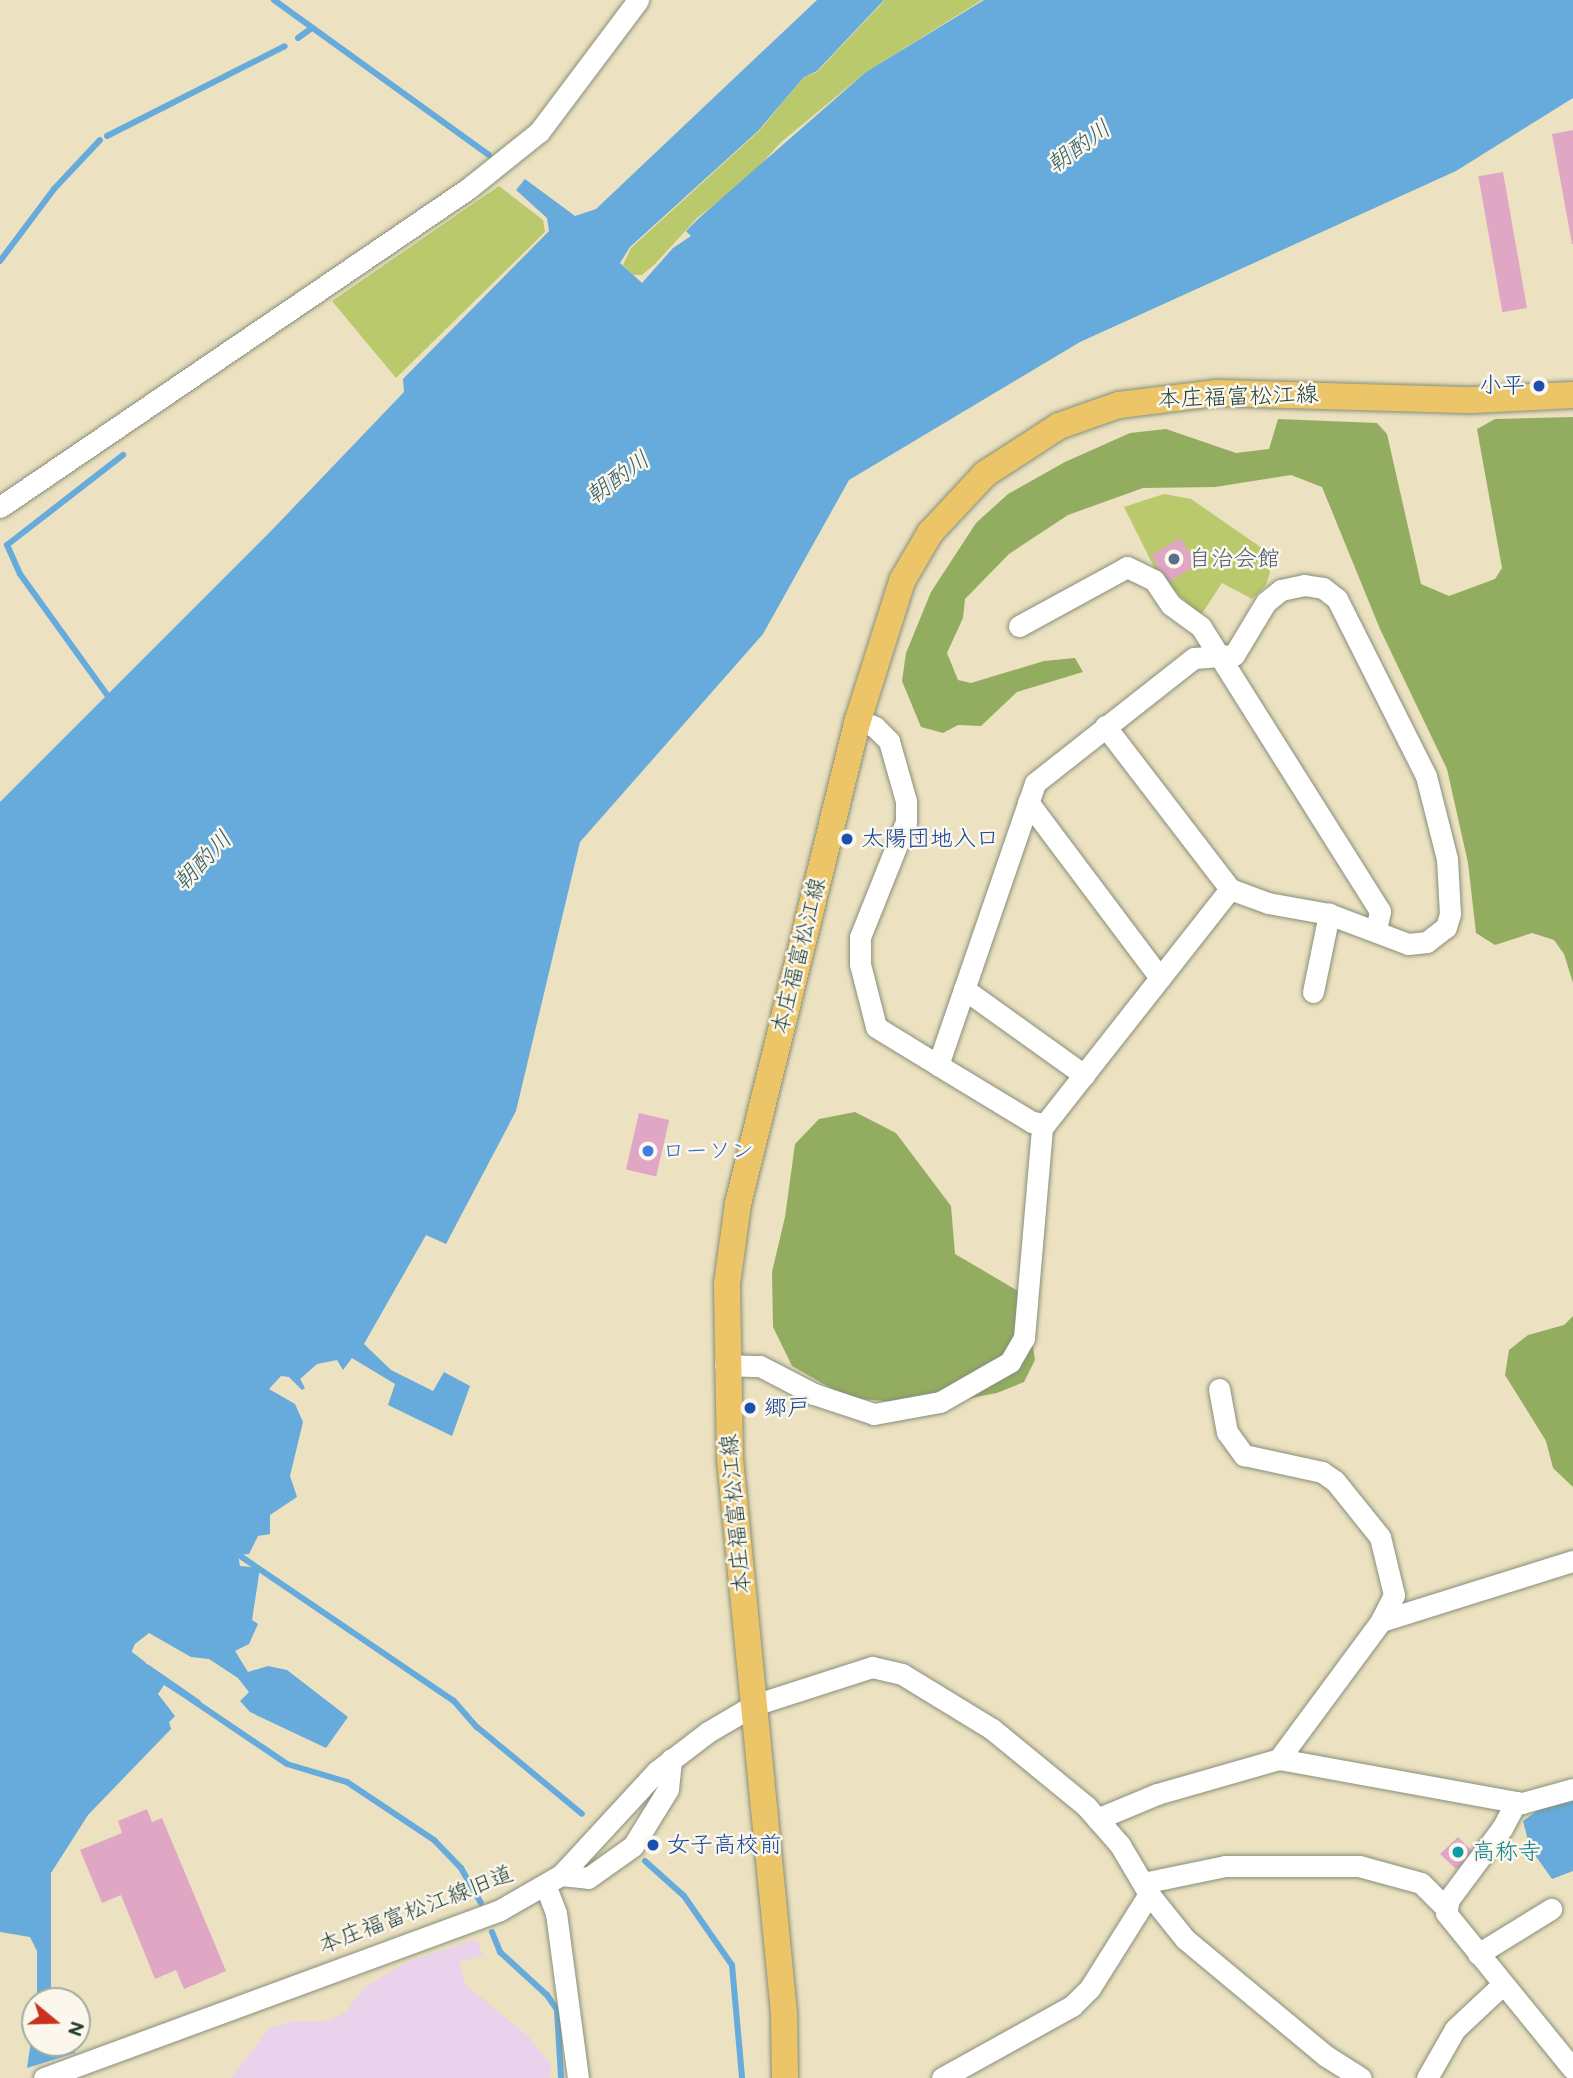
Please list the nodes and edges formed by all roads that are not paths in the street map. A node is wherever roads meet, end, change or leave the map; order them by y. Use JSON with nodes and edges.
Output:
{"nodes":[{"id":1,"x":638,"y":0,"type":"edge"},
{"id":2,"x":1573,"y":395,"type":"edge"},
{"id":3,"x":0,"y":508,"type":"edge"},
{"id":4,"x":1019,"y":626,"type":"dead end"},
{"id":5,"x":1220,"y":657,"type":"junction"},
{"id":6,"x":858,"y":720,"type":"junction"},
{"id":7,"x":1105,"y":726,"type":"junction"},
{"id":8,"x":1028,"y":802,"type":"junction"},
{"id":9,"x":1230,"y":889,"type":"junction"},
{"id":10,"x":1329,"y":914,"type":"junction"},
{"id":11,"x":1376,"y":930,"type":"junction"},
{"id":12,"x":1160,"y":978,"type":"junction"},
{"id":13,"x":964,"y":989,"type":"junction"},
{"id":14,"x":1313,"y":992,"type":"dead end"},
{"id":15,"x":938,"y":1065,"type":"junction"},
{"id":16,"x":1084,"y":1076,"type":"junction"},
{"id":17,"x":1042,"y":1126,"type":"junction"},
{"id":18,"x":725,"y":1365,"type":"junction"},
{"id":19,"x":1219,"y":1389,"type":"dead end"},
{"id":20,"x":1573,"y":1561,"type":"edge"},
{"id":21,"x":1381,"y":1621,"type":"junction"},
{"id":22,"x":754,"y":1705,"type":"junction"},
{"id":23,"x":671,"y":1759,"type":"junction"},
{"id":24,"x":1279,"y":1759,"type":"junction"},
{"id":25,"x":1573,"y":1789,"type":"edge"},
{"id":26,"x":1516,"y":1802,"type":"junction"},
{"id":27,"x":1097,"y":1819,"type":"junction"},
{"id":28,"x":554,"y":1881,"type":"junction"},
{"id":29,"x":1146,"y":1889,"type":"junction"},
{"id":30,"x":1445,"y":1908,"type":"junction"},
{"id":31,"x":1551,"y":1909,"type":"dead end"},
{"id":32,"x":1478,"y":1954,"type":"junction"},
{"id":33,"x":1502,"y":1985,"type":"junction"},
{"id":34,"x":1573,"y":2069,"type":"edge"},
{"id":35,"x":44,"y":2078,"type":"edge"},
{"id":36,"x":578,"y":2078,"type":"edge"},
{"id":37,"x":785,"y":2078,"type":"edge"},
{"id":38,"x":942,"y":2078,"type":"edge"},
{"id":39,"x":1361,"y":2078,"type":"edge"},
{"id":40,"x":1427,"y":2078,"type":"edge"}],
"edges":[{"from":1,"to":3,"type":"street"},
{"from":2,"to":6,"type":"main road","name":"本庄福富松江線"},
{"from":4,"to":5,"type":"street"},
{"from":5,"to":7,"type":"street"},
{"from":5,"to":11,"type":"street"},
{"from":5,"to":11,"type":"street"},
{"from":6,"to":15,"type":"street"},
{"from":6,"to":18,"type":"main road","name":"本庄福富松江線"},
{"from":7,"to":8,"type":"street"},
{"from":7,"to":9,"type":"street"},
{"from":8,"to":12,"type":"street"},
{"from":8,"to":13,"type":"street"},
{"from":9,"to":10,"type":"street"},
{"from":9,"to":12,"type":"street"},
{"from":10,"to":11,"type":"street"},
{"from":10,"to":14,"type":"street"},
{"from":12,"to":16,"type":"street"},
{"from":13,"to":15,"type":"street"},
{"from":13,"to":16,"type":"street"},
{"from":15,"to":17,"type":"street"},
{"from":16,"to":17,"type":"street"},
{"from":17,"to":18,"type":"street"},
{"from":18,"to":22,"type":"main road","name":"本庄福富松江線"},
{"from":19,"to":21,"type":"street"},
{"from":20,"to":21,"type":"street"},
{"from":21,"to":24,"type":"street"},
{"from":22,"to":23,"type":"street","name":"本庄福富松江線旧道"},
{"from":22,"to":27,"type":"street","name":"本庄福富松江線旧道"},
{"from":22,"to":37,"type":"main road","name":"本庄福富松江線"},
{"from":23,"to":28,"type":"street","name":"本庄福富松江線旧道"},
{"from":23,"to":28,"type":"street"},
{"from":24,"to":26,"type":"street"},
{"from":24,"to":27,"type":"street"},
{"from":25,"to":26,"type":"street"},
{"from":26,"to":30,"type":"street"},
{"from":27,"to":29,"type":"street","name":"本庄福富松江線旧道"},
{"from":28,"to":35,"type":"street","name":"本庄福富松江線旧道"},
{"from":28,"to":36,"type":"street"},
{"from":29,"to":30,"type":"street"},
{"from":29,"to":38,"type":"street"},
{"from":29,"to":39,"type":"street","name":"本庄福富松江線旧道"},
{"from":30,"to":32,"type":"street"},
{"from":31,"to":32,"type":"street"},
{"from":32,"to":33,"type":"street"},
{"from":33,"to":34,"type":"street"},
{"from":33,"to":40,"type":"street"}]}
